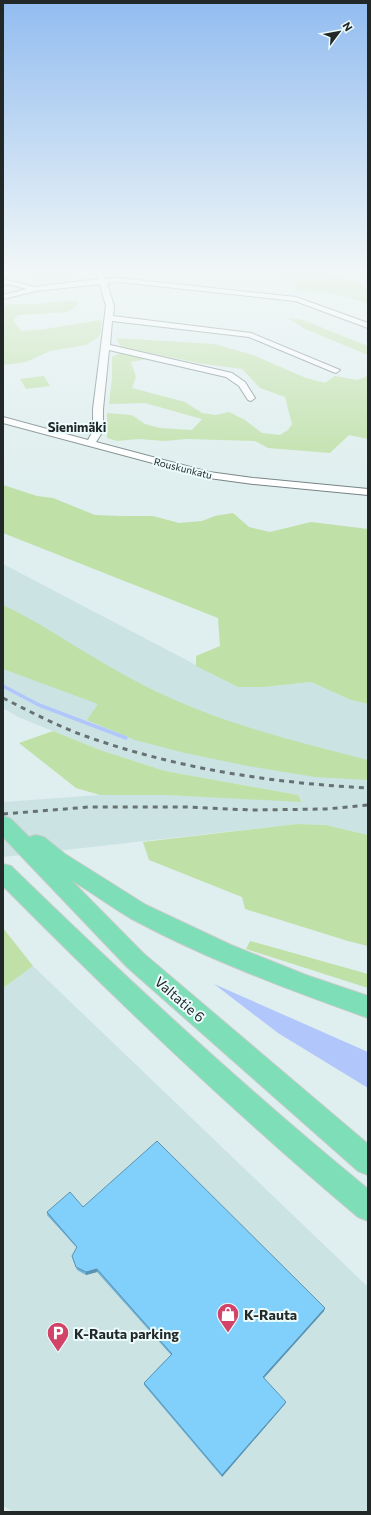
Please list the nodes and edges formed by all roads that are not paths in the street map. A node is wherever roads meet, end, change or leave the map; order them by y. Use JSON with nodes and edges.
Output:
{"nodes":[{"id":1,"x":106,"y":342,"type":"edge"},
{"id":2,"x":267,"y":342,"type":"edge"},
{"id":3,"x":106,"y":347,"type":"junction"},
{"id":4,"x":336,"y":370,"type":"dead end"},
{"id":5,"x":252,"y":398,"type":"dead end"},
{"id":6,"x":3,"y":420,"type":"edge"},
{"id":7,"x":91,"y":443,"type":"junction"},
{"id":8,"x":368,"y":492,"type":"edge"},
{"id":9,"x":3,"y":818,"type":"edge"},
{"id":10,"x":3,"y":824,"type":"edge"},
{"id":11,"x":3,"y":872,"type":"edge"},
{"id":12,"x":368,"y":1007,"type":"edge"},
{"id":13,"x":301,"y":1153,"type":"junction"},
{"id":14,"x":368,"y":1162,"type":"edge"},
{"id":15,"x":368,"y":1208,"type":"edge"},
{"id":16,"x":368,"y":1223,"type":"edge"}],
"edges":[{"from":1,"to":3,"type":"street"},
{"from":2,"to":4,"type":"street"},
{"from":3,"to":5,"type":"street"},
{"from":3,"to":7,"type":"street"},
{"from":6,"to":7,"type":"street","name":"Rouskunkatu"},
{"from":7,"to":8,"type":"street","name":"Rouskunkatu"},
{"from":9,"to":12,"type":"highway"},
{"from":10,"to":14,"type":"highway","name":"Valtatie 6"},
{"from":11,"to":13,"type":"highway"},
{"from":13,"to":15,"type":"highway"},
{"from":13,"to":16,"type":"highway"}]}
